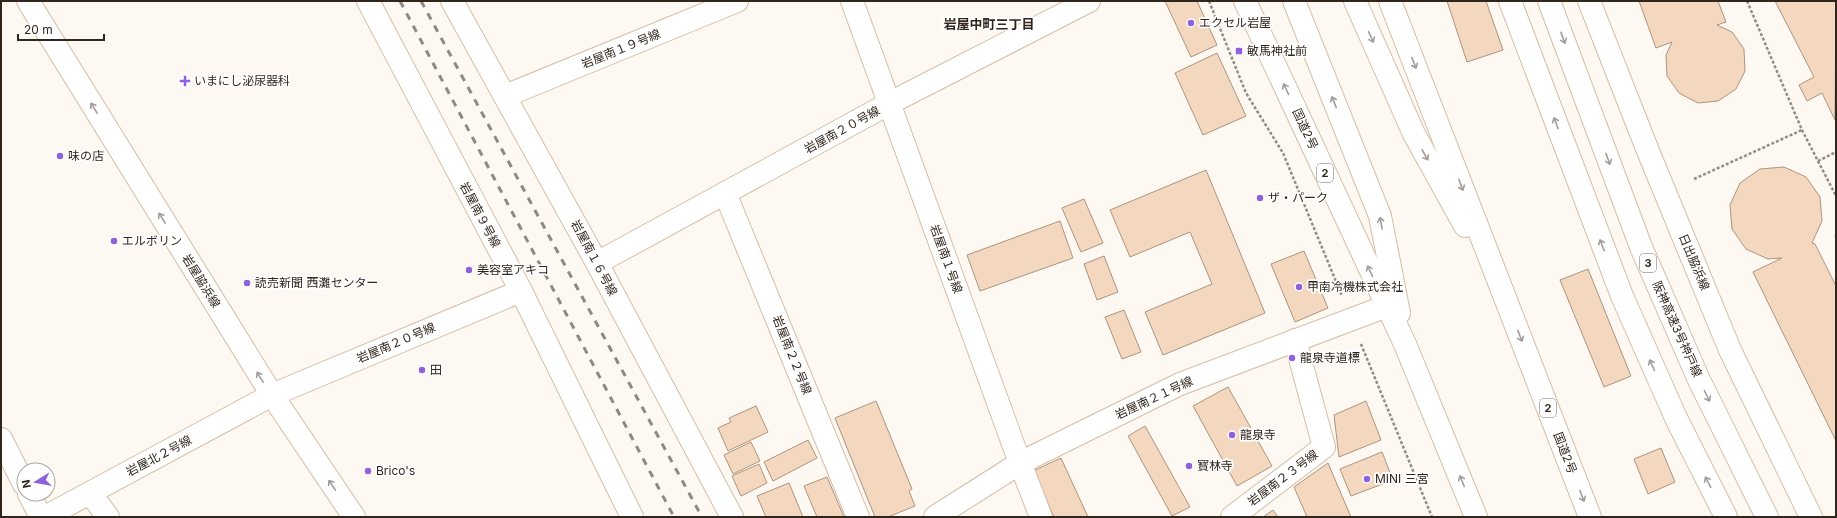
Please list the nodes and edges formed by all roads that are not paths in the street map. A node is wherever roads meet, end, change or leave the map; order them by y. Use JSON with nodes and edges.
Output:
{"nodes":[{"id":1,"x":28,"y":1,"type":"edge"},
{"id":2,"x":368,"y":1,"type":"edge"},
{"id":3,"x":452,"y":1,"type":"edge"},
{"id":4,"x":737,"y":1,"type":"edge"},
{"id":5,"x":852,"y":1,"type":"edge"},
{"id":6,"x":1089,"y":1,"type":"edge"},
{"id":7,"x":1245,"y":1,"type":"edge"},
{"id":8,"x":1294,"y":1,"type":"edge"},
{"id":9,"x":1355,"y":1,"type":"edge"},
{"id":10,"x":1390,"y":1,"type":"edge"},
{"id":11,"x":1510,"y":1,"type":"edge"},
{"id":12,"x":1549,"y":1,"type":"edge"},
{"id":13,"x":1589,"y":1,"type":"edge"},
{"id":14,"x":505,"y":96,"type":"junction"},
{"id":15,"x":890,"y":103,"type":"junction"},
{"id":16,"x":726,"y":193,"type":"junction"},
{"id":17,"x":597,"y":263,"type":"junction"},
{"id":18,"x":520,"y":291,"type":"junction"},
{"id":19,"x":1506,"y":300,"type":"junction"},
{"id":20,"x":1387,"y":306,"type":"junction"},
{"id":21,"x":1295,"y":340,"type":"junction"},
{"id":22,"x":1405,"y":344,"type":"junction"},
{"id":23,"x":272,"y":395,"type":"junction"},
{"id":24,"x":1,"y":439,"type":"edge"},
{"id":25,"x":1020,"y":463,"type":"junction"},
{"id":26,"x":16,"y":468,"type":"edge"},
{"id":27,"x":90,"y":493,"type":"junction"},
{"id":28,"x":33,"y":502,"type":"edge"},
{"id":29,"x":41,"y":517,"type":"edge"},
{"id":30,"x":45,"y":517,"type":"edge"},
{"id":31,"x":108,"y":517,"type":"edge"},
{"id":32,"x":354,"y":517,"type":"edge"},
{"id":33,"x":632,"y":517,"type":"edge"},
{"id":34,"x":732,"y":517,"type":"edge"},
{"id":35,"x":858,"y":517,"type":"edge"},
{"id":36,"x":935,"y":517,"type":"edge"},
{"id":37,"x":1041,"y":517,"type":"edge"},
{"id":38,"x":1232,"y":517,"type":"edge"},
{"id":39,"x":1476,"y":517,"type":"edge"},
{"id":40,"x":1590,"y":517,"type":"edge"},
{"id":41,"x":1726,"y":517,"type":"edge"},
{"id":42,"x":1767,"y":517,"type":"edge"},
{"id":43,"x":1811,"y":517,"type":"edge"}],
"edges":[{"from":23,"to":1,"type":"main road","name":"岩屋脇浜線","one_way":true},
{"from":2,"to":18,"type":"main road","name":"岩屋南９号線"},
{"from":3,"to":14,"type":"main road","name":"岩屋南１６号線"},
{"from":4,"to":14,"type":"main road","name":"岩屋南１９号線"},
{"from":5,"to":15,"type":"main road","name":"岩屋南１号線"},
{"from":6,"to":15,"type":"main road","name":"岩屋南２０号線"},
{"from":20,"to":7,"type":"main road","name":"国道2号","number":"2","one_way":true},
{"from":22,"to":8,"type":"main road","name":"国道2号","number":"2","one_way":true},
{"from":9,"to":19,"type":"main road","name":"国道2号","number":"2","one_way":true},
{"from":10,"to":19,"type":"main road","name":"国道2号","number":"2","one_way":true},
{"from":41,"to":11,"type":"main road","one_way":true},
{"from":12,"to":42,"type":"main road","name":"阪神高速3号神戸線","number":"3","one_way":true},
{"from":13,"to":43,"type":"main road","name":"日出脇浜線"},
{"from":14,"to":17,"type":"main road","name":"岩屋南１６号線"},
{"from":15,"to":16,"type":"main road","name":"岩屋南２０号線"},
{"from":15,"to":25,"type":"main road","name":"岩屋南１号線"},
{"from":16,"to":17,"type":"main road","name":"岩屋南２０号線"},
{"from":16,"to":35,"type":"main road","name":"岩屋南２２号線"},
{"from":17,"to":34,"type":"main road","name":"岩屋南１６号線"},
{"from":18,"to":23,"type":"main road","name":"岩屋南２０号線"},
{"from":18,"to":33,"type":"main road","name":"岩屋南９号線"},
{"from":19,"to":40,"type":"main road","name":"国道2号","number":"2","one_way":true},
{"from":20,"to":21,"type":"main road","name":"岩屋南２１号線"},
{"from":20,"to":22,"type":"main road","name":"国道2号","number":"2"},
{"from":21,"to":25,"type":"main road","name":"岩屋南２１号線"},
{"from":21,"to":38,"type":"main road","name":"岩屋南２３号線"},
{"from":39,"to":22,"type":"main road","name":"国道2号","number":"2","one_way":true},
{"from":23,"to":27,"type":"main road","name":"岩屋北２号線"},
{"from":32,"to":23,"type":"main road","name":"岩屋脇浜線","one_way":true},
{"from":24,"to":26,"type":"main road"},
{"from":25,"to":36,"type":"main road","name":"岩屋南２１号線"},
{"from":25,"to":37,"type":"main road","name":"岩屋南１号線"},
{"from":27,"to":30,"type":"main road","name":"岩屋北２号線"},
{"from":27,"to":31,"type":"main road"},
{"from":28,"to":29,"type":"main road"}]}
